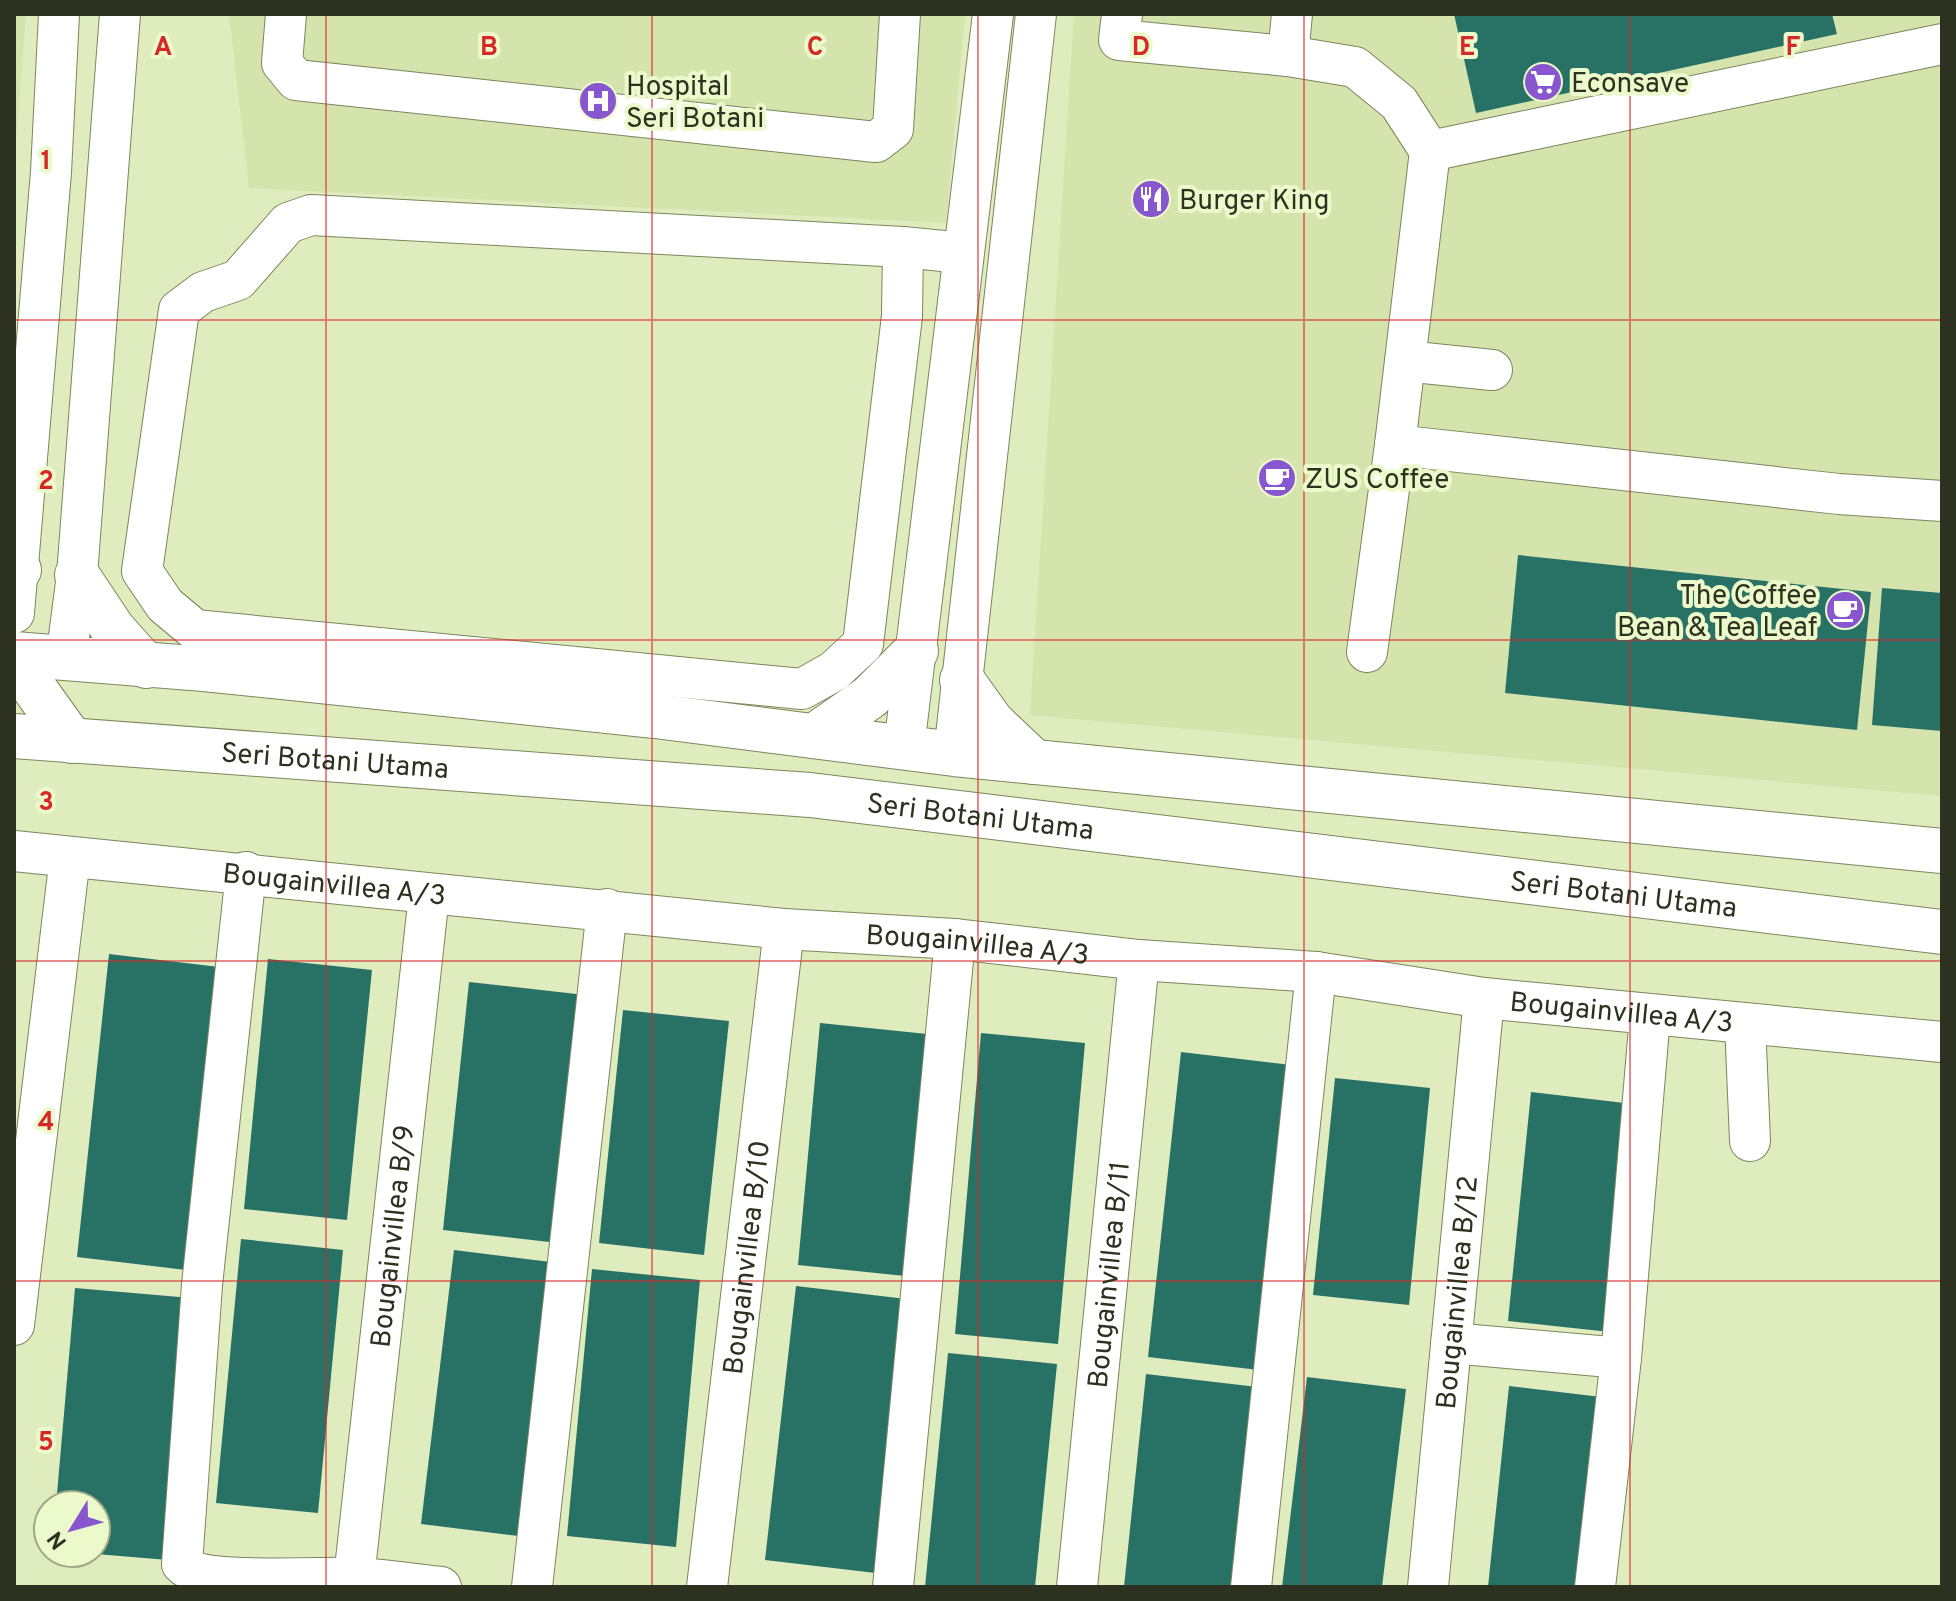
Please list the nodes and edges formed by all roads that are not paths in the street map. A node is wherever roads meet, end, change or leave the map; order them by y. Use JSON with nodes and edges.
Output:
{"nodes":[{"id":1,"x":59,"y":14,"type":"edge"},
{"id":2,"x":120,"y":14,"type":"edge"},
{"id":3,"x":286,"y":14,"type":"edge"},
{"id":4,"x":900,"y":14,"type":"edge"},
{"id":5,"x":993,"y":14,"type":"edge"},
{"id":6,"x":1036,"y":14,"type":"edge"},
{"id":7,"x":1122,"y":14,"type":"edge"},
{"id":8,"x":1292,"y":14,"type":"edge"},
{"id":9,"x":1942,"y":44,"type":"edge"},
{"id":10,"x":1288,"y":56,"type":"junction"},
{"id":11,"x":1430,"y":151,"type":"junction"},
{"id":12,"x":903,"y":247,"type":"junction"},
{"id":13,"x":963,"y":253,"type":"junction"},
{"id":14,"x":1405,"y":361,"type":"junction"},
{"id":15,"x":1492,"y":370,"type":"dead end"},
{"id":16,"x":1395,"y":445,"type":"junction"},
{"id":17,"x":1942,"y":501,"type":"edge"},
{"id":18,"x":16,"y":572,"type":"edge"},
{"id":19,"x":77,"y":575,"type":"junction"},
{"id":20,"x":14,"y":613,"type":"edge"},
{"id":21,"x":916,"y":651,"type":"junction"},
{"id":22,"x":1367,"y":652,"type":"dead end"},
{"id":23,"x":66,"y":659,"type":"junction"},
{"id":24,"x":146,"y":666,"type":"junction"},
{"id":25,"x":19,"y":677,"type":"edge"},
{"id":26,"x":962,"y":680,"type":"junction"},
{"id":27,"x":14,"y":736,"type":"edge"},
{"id":28,"x":814,"y":736,"type":"junction"},
{"id":29,"x":72,"y":741,"type":"junction"},
{"id":30,"x":1034,"y":762,"type":"junction"},
{"id":31,"x":927,"y":780,"type":"junction"},
{"id":32,"x":14,"y":851,"type":"edge"},
{"id":33,"x":1942,"y":851,"type":"edge"},
{"id":34,"x":70,"y":857,"type":"junction"},
{"id":35,"x":246,"y":872,"type":"junction"},
{"id":36,"x":429,"y":895,"type":"junction"},
{"id":37,"x":607,"y":909,"type":"junction"},
{"id":38,"x":784,"y":929,"type":"junction"},
{"id":39,"x":1942,"y":932,"type":"edge"},
{"id":40,"x":955,"y":939,"type":"junction"},
{"id":41,"x":1139,"y":960,"type":"junction"},
{"id":42,"x":1316,"y":972,"type":"junction"},
{"id":43,"x":1484,"y":998,"type":"junction"},
{"id":44,"x":1650,"y":1016,"type":"junction"},
{"id":45,"x":1745,"y":1023,"type":"junction"},
{"id":46,"x":1942,"y":1042,"type":"edge"},
{"id":47,"x":1750,"y":1141,"type":"dead end"},
{"id":48,"x":14,"y":1325,"type":"edge"},
{"id":49,"x":1451,"y":1343,"type":"junction"},
{"id":50,"x":1621,"y":1358,"type":"junction"},
{"id":51,"x":354,"y":1578,"type":"junction"},
{"id":52,"x":441,"y":1587,"type":"edge"},
{"id":53,"x":532,"y":1587,"type":"edge"},
{"id":54,"x":707,"y":1587,"type":"edge"},
{"id":55,"x":893,"y":1587,"type":"edge"},
{"id":56,"x":1077,"y":1587,"type":"edge"},
{"id":57,"x":1251,"y":1587,"type":"edge"},
{"id":58,"x":1428,"y":1587,"type":"edge"},
{"id":59,"x":1595,"y":1587,"type":"edge"}],
"edges":[{"from":1,"to":18,"type":"street"},
{"from":2,"to":19,"type":"street"},
{"from":3,"to":4,"type":"street"},
{"from":5,"to":13,"type":"street"},
{"from":6,"to":26,"type":"street"},
{"from":7,"to":10,"type":"street"},
{"from":8,"to":10,"type":"street"},
{"from":9,"to":11,"type":"street"},
{"from":10,"to":11,"type":"street"},
{"from":11,"to":14,"type":"street"},
{"from":12,"to":12,"type":"street"},
{"from":12,"to":13,"type":"street"},
{"from":13,"to":21,"type":"street"},
{"from":14,"to":15,"type":"street"},
{"from":14,"to":16,"type":"street"},
{"from":16,"to":17,"type":"street"},
{"from":16,"to":22,"type":"street"},
{"from":18,"to":20,"type":"street"},
{"from":19,"to":23,"type":"street"},
{"from":19,"to":24,"type":"main road"},
{"from":21,"to":28,"type":"main road"},
{"from":21,"to":31,"type":"street"},
{"from":23,"to":24,"type":"main road","name":"Seri Botani Utama"},
{"from":23,"to":25,"type":"main road"},
{"from":24,"to":28,"type":"main road","name":"Seri Botani Utama"},
{"from":25,"to":29,"type":"main road"},
{"from":26,"to":30,"type":"main road"},
{"from":26,"to":31,"type":"street"},
{"from":27,"to":29,"type":"main road","name":"Seri Botani Utama"},
{"from":28,"to":31,"type":"main road","name":"Seri Botani Utama"},
{"from":29,"to":31,"type":"main road","name":"Seri Botani Utama"},
{"from":30,"to":31,"type":"main road","name":"Seri Botani Utama"},
{"from":30,"to":33,"type":"main road","name":"Seri Botani Utama"},
{"from":31,"to":39,"type":"main road","name":"Seri Botani Utama"},
{"from":32,"to":34,"type":"street","name":"Bougainvillea A/3"},
{"from":34,"to":35,"type":"street","name":"Bougainvillea A/3"},
{"from":34,"to":48,"type":"street"},
{"from":35,"to":36,"type":"street","name":"Bougainvillea A/3"},
{"from":35,"to":51,"type":"street"},
{"from":36,"to":37,"type":"street","name":"Bougainvillea A/3"},
{"from":36,"to":51,"type":"street","name":"Bougainvillea B/9"},
{"from":37,"to":38,"type":"street","name":"Bougainvillea A/3"},
{"from":37,"to":53,"type":"street"},
{"from":38,"to":40,"type":"street","name":"Bougainvillea A/3"},
{"from":38,"to":54,"type":"street","name":"Bougainvillea B/10"},
{"from":40,"to":41,"type":"street","name":"Bougainvillea A/3"},
{"from":40,"to":55,"type":"street"},
{"from":41,"to":42,"type":"street","name":"Bougainvillea A/3"},
{"from":41,"to":56,"type":"street","name":"Bougainvillea B/11"},
{"from":42,"to":43,"type":"street","name":"Bougainvillea A/3"},
{"from":42,"to":57,"type":"street"},
{"from":43,"to":44,"type":"street","name":"Bougainvillea A/3"},
{"from":43,"to":49,"type":"street","name":"Bougainvillea B/12"},
{"from":44,"to":45,"type":"street","name":"Bougainvillea A/3"},
{"from":44,"to":50,"type":"street"},
{"from":45,"to":46,"type":"street","name":"Bougainvillea A/3"},
{"from":45,"to":47,"type":"street"},
{"from":49,"to":50,"type":"street"},
{"from":49,"to":58,"type":"street","name":"Bougainvillea B/12"},
{"from":50,"to":59,"type":"street"},
{"from":51,"to":52,"type":"street"}]}
